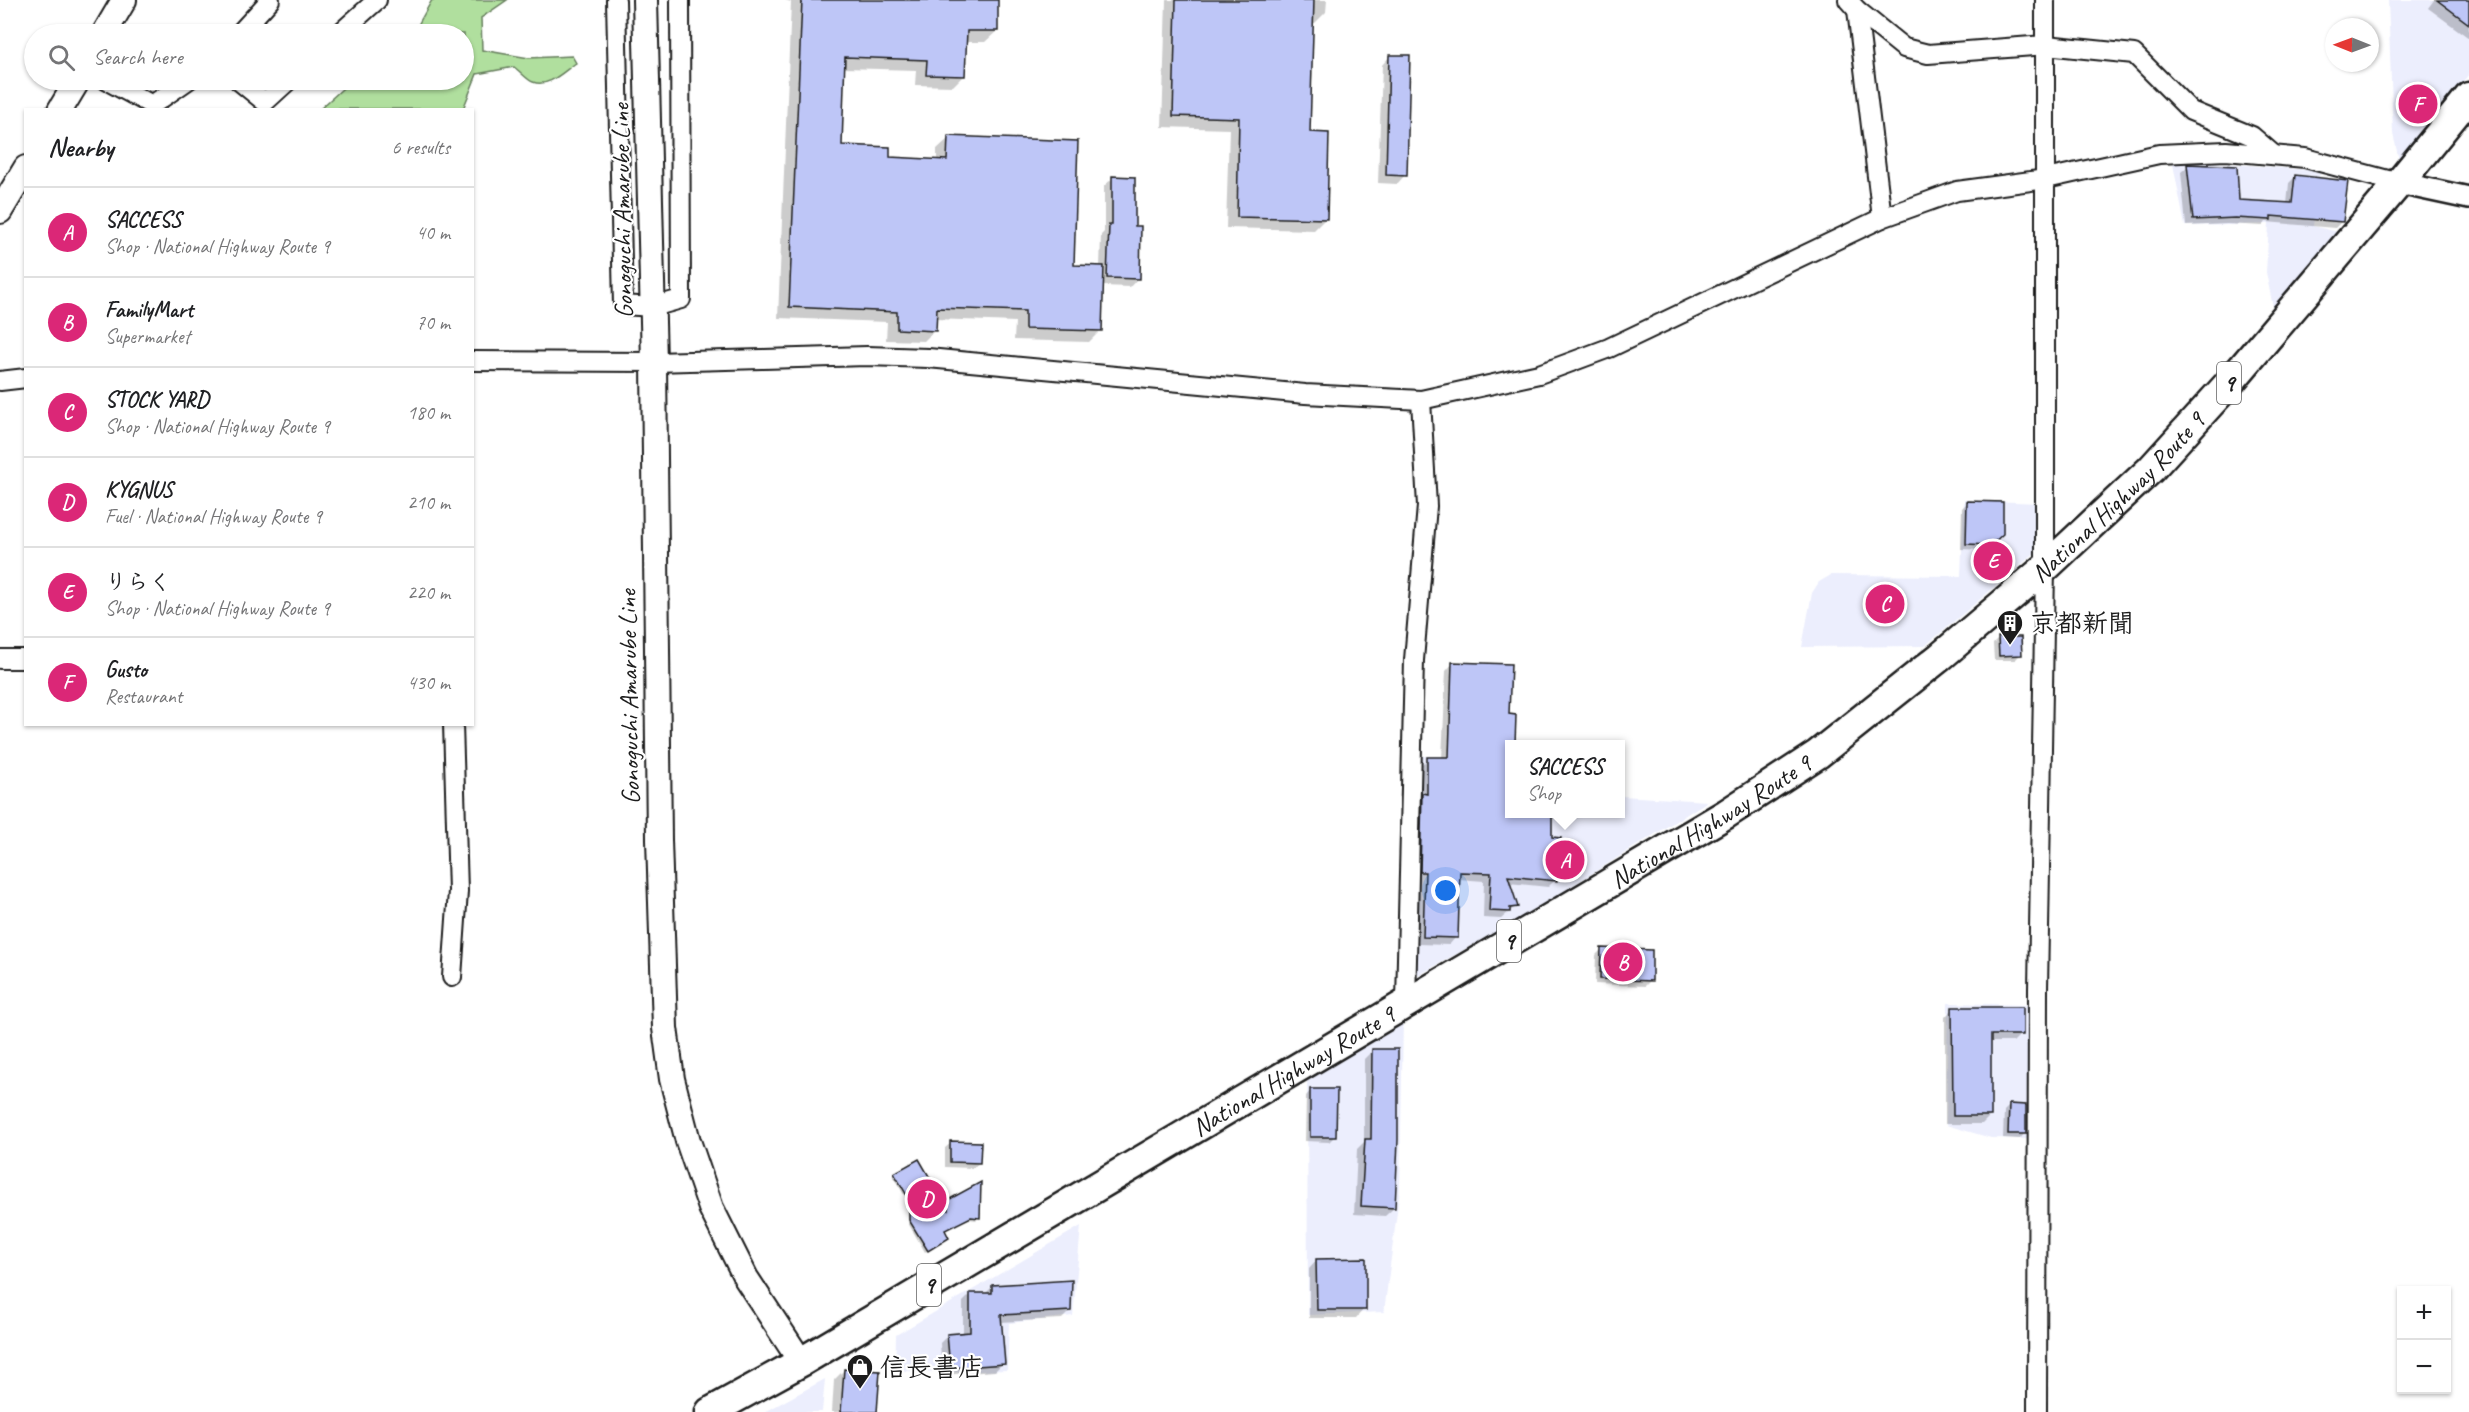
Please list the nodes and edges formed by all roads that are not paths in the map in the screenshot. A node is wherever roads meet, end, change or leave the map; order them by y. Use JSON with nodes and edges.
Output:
{"nodes":[{"id":1,"x":124,"y":0,"type":"edge"},
{"id":2,"x":270,"y":0,"type":"edge"},
{"id":3,"x":377,"y":0,"type":"edge"},
{"id":4,"x":616,"y":0,"type":"edge"},
{"id":5,"x":645,"y":0,"type":"edge"},
{"id":6,"x":680,"y":0,"type":"edge"},
{"id":7,"x":2045,"y":0,"type":"edge"},
{"id":8,"x":1852,"y":5,"type":"edge"},
{"id":9,"x":110,"y":24,"type":"edge"},
{"id":10,"x":248,"y":24,"type":"edge"},
{"id":11,"x":350,"y":24,"type":"edge"},
{"id":12,"x":2046,"y":45,"type":"junction"},
{"id":13,"x":72,"y":90,"type":"edge"},
{"id":14,"x":125,"y":90,"type":"edge"},
{"id":15,"x":174,"y":90,"type":"edge"},
{"id":16,"x":246,"y":90,"type":"edge"},
{"id":17,"x":278,"y":90,"type":"edge"},
{"id":18,"x":2469,"y":97,"type":"edge"},
{"id":19,"x":260,"y":106,"type":"edge"},
{"id":20,"x":61,"y":108,"type":"edge"},
{"id":21,"x":2274,"y":155,"type":"junction"},
{"id":22,"x":24,"y":172,"type":"edge"},
{"id":23,"x":2046,"y":179,"type":"junction"},
{"id":24,"x":2399,"y":183,"type":"junction"},
{"id":25,"x":2469,"y":198,"type":"edge"},
{"id":26,"x":0,"y":211,"type":"edge"},
{"id":27,"x":1882,"y":218,"type":"junction"},
{"id":28,"x":653,"y":307,"type":"junction"},
{"id":29,"x":474,"y":361,"type":"edge"},
{"id":30,"x":654,"y":362,"type":"junction"},
{"id":31,"x":24,"y":378,"type":"edge"},
{"id":32,"x":0,"y":381,"type":"edge"},
{"id":33,"x":1421,"y":400,"type":"junction"},
{"id":34,"x":2045,"y":568,"type":"junction"},
{"id":35,"x":24,"y":658,"type":"edge"},
{"id":36,"x":0,"y":659,"type":"edge"},
{"id":37,"x":453,"y":726,"type":"edge"},
{"id":38,"x":452,"y":977,"type":"dead end"},
{"id":39,"x":1406,"y":1002,"type":"junction"},
{"id":40,"x":801,"y":1362,"type":"junction"},
{"id":41,"x":710,"y":1412,"type":"edge"},
{"id":42,"x":2037,"y":1412,"type":"edge"}],
"edges":[{"from":1,"to":9,"type":"main road"},
{"from":2,"to":10,"type":"street"},
{"from":3,"to":11,"type":"street"},
{"from":4,"to":28,"type":"street"},
{"from":5,"to":28,"type":"main road","name":"Gonoguchi Amarube Line"},
{"from":6,"to":28,"type":"street"},
{"from":7,"to":12,"type":"street"},
{"from":8,"to":12,"type":"street"},
{"from":8,"to":27,"type":"street"},
{"from":12,"to":21,"type":"street"},
{"from":12,"to":23,"type":"street"},
{"from":13,"to":20,"type":"main road"},
{"from":14,"to":15,"type":"street"},
{"from":16,"to":19,"type":"street"},
{"from":17,"to":19,"type":"street"},
{"from":18,"to":24,"type":"highway","name":"National Highway Route 9","number":"9"},
{"from":21,"to":23,"type":"street"},
{"from":21,"to":24,"type":"street"},
{"from":22,"to":26,"type":"main road"},
{"from":23,"to":27,"type":"street"},
{"from":23,"to":34,"type":"street"},
{"from":24,"to":25,"type":"street"},
{"from":24,"to":34,"type":"highway","name":"National Highway Route 9","number":"9"},
{"from":27,"to":33,"type":"street"},
{"from":28,"to":30,"type":"main road","name":"Gonoguchi Amarube Line"},
{"from":29,"to":30,"type":"street"},
{"from":30,"to":33,"type":"street"},
{"from":30,"to":40,"type":"main road","name":"Gonoguchi Amarube Line"},
{"from":31,"to":32,"type":"street"},
{"from":33,"to":39,"type":"street"},
{"from":34,"to":39,"type":"highway","name":"National Highway Route 9","number":"9"},
{"from":34,"to":42,"type":"street"},
{"from":35,"to":36,"type":"street"},
{"from":37,"to":38,"type":"street"},
{"from":39,"to":40,"type":"highway","name":"National Highway Route 9","number":"9"},
{"from":40,"to":41,"type":"highway","name":"National Highway Route 9","number":"9"}]}
